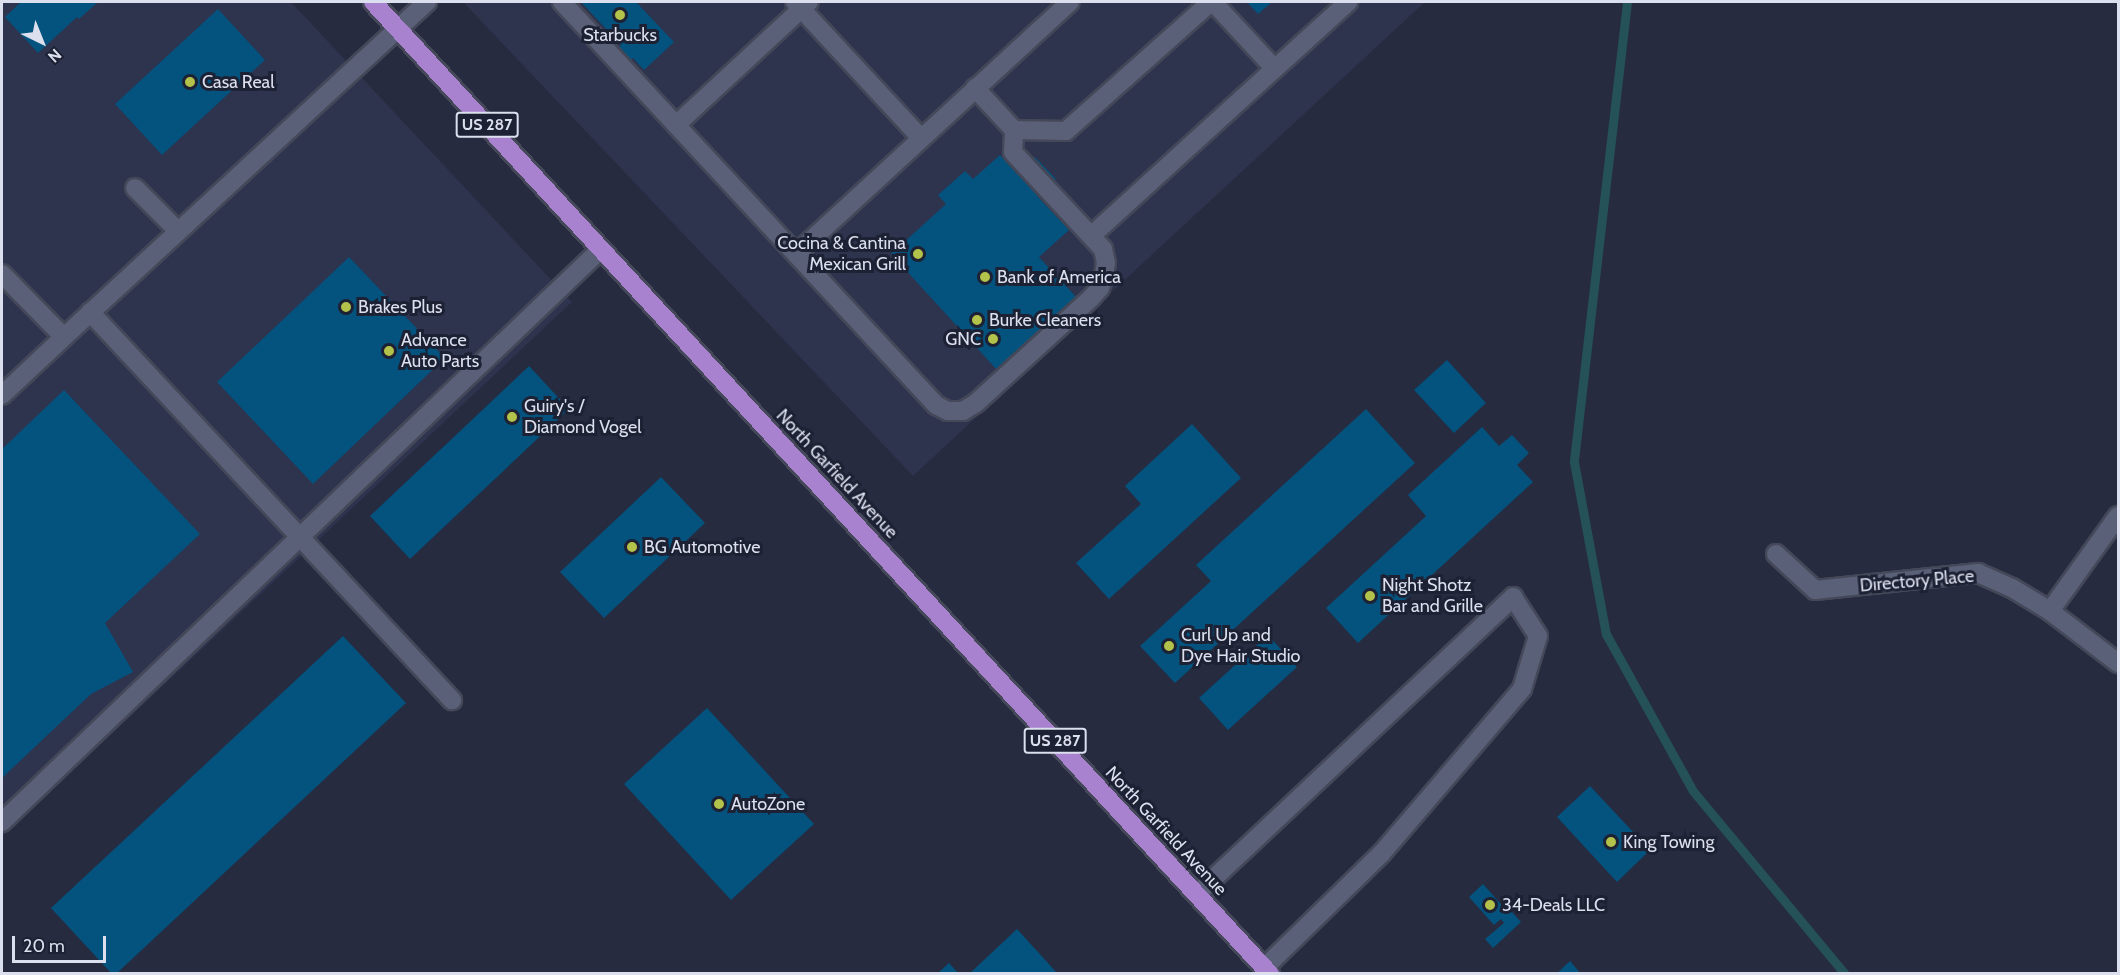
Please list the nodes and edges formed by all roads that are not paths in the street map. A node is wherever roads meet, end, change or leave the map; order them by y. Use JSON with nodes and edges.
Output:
{"nodes":[{"id":1,"x":373,"y":2,"type":"edge"},
{"id":2,"x":427,"y":2,"type":"edge"},
{"id":3,"x":562,"y":2,"type":"edge"},
{"id":4,"x":1070,"y":2,"type":"edge"},
{"id":5,"x":1212,"y":2,"type":"edge"},
{"id":6,"x":1348,"y":2,"type":"edge"},
{"id":7,"x":802,"y":4,"type":"edge"},
{"id":8,"x":397,"y":27,"type":"junction"},
{"id":9,"x":1275,"y":69,"type":"junction"},
{"id":10,"x":975,"y":88,"type":"junction"},
{"id":11,"x":676,"y":124,"type":"junction"},
{"id":12,"x":1014,"y":130,"type":"junction"},
{"id":13,"x":921,"y":138,"type":"junction"},
{"id":14,"x":135,"y":188,"type":"dead end"},
{"id":15,"x":178,"y":231,"type":"junction"},
{"id":16,"x":1091,"y":236,"type":"junction"},
{"id":17,"x":602,"y":249,"type":"junction"},
{"id":18,"x":796,"y":254,"type":"junction"},
{"id":19,"x":2,"y":274,"type":"edge"},
{"id":20,"x":90,"y":312,"type":"junction"},
{"id":21,"x":64,"y":337,"type":"junction"},
{"id":22,"x":2,"y":395,"type":"edge"},
{"id":23,"x":2118,"y":516,"type":"edge"},
{"id":24,"x":300,"y":536,"type":"junction"},
{"id":25,"x":1776,"y":554,"type":"dead end"},
{"id":26,"x":2050,"y":611,"type":"junction"},
{"id":27,"x":2118,"y":663,"type":"edge"},
{"id":28,"x":452,"y":700,"type":"dead end"},
{"id":29,"x":2,"y":822,"type":"edge"},
{"id":30,"x":1197,"y":894,"type":"junction"},
{"id":31,"x":1267,"y":971,"type":"edge"}],
"edges":[{"from":1,"to":8,"type":"highway","name":"North Garfield Avenue","number":"US 287"},
{"from":2,"to":8,"type":"street"},
{"from":3,"to":11,"type":"street"},
{"from":4,"to":10,"type":"street"},
{"from":5,"to":9,"type":"street"},
{"from":5,"to":12,"type":"street"},
{"from":6,"to":9,"type":"street"},
{"from":7,"to":11,"type":"street"},
{"from":7,"to":13,"type":"street"},
{"from":8,"to":15,"type":"street"},
{"from":8,"to":17,"type":"highway","name":"North Garfield Avenue","number":"US 287"},
{"from":9,"to":16,"type":"street"},
{"from":10,"to":12,"type":"street"},
{"from":10,"to":13,"type":"street"},
{"from":11,"to":18,"type":"street"},
{"from":12,"to":16,"type":"street"},
{"from":13,"to":18,"type":"street"},
{"from":14,"to":15,"type":"street"},
{"from":15,"to":20,"type":"street"},
{"from":16,"to":18,"type":"street"},
{"from":17,"to":24,"type":"street"},
{"from":17,"to":30,"type":"highway","name":"North Garfield Avenue","number":"US 287"},
{"from":19,"to":21,"type":"street"},
{"from":20,"to":21,"type":"street"},
{"from":20,"to":24,"type":"street"},
{"from":21,"to":22,"type":"street"},
{"from":23,"to":26,"type":"street"},
{"from":24,"to":28,"type":"street"},
{"from":24,"to":29,"type":"street"},
{"from":25,"to":26,"type":"street","name":"Directory Place"},
{"from":26,"to":27,"type":"street","name":"Directory Place"},
{"from":30,"to":31,"type":"highway","name":"North Garfield Avenue","number":"US 287"},
{"from":30,"to":31,"type":"street"}]}
